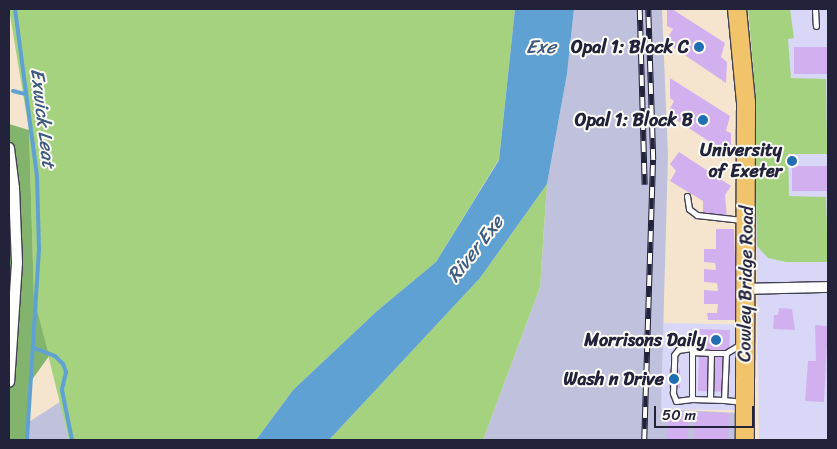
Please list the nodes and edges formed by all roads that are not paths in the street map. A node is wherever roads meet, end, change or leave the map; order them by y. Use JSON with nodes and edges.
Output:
{"nodes":[{"id":1,"x":737,"y":9,"type":"edge"},
{"id":2,"x":815,"y":9,"type":"edge"},
{"id":3,"x":816,"y":26,"type":"dead end"},
{"id":4,"x":9,"y":148,"type":"edge"},
{"id":5,"x":687,"y":196,"type":"dead end"},
{"id":6,"x":748,"y":220,"type":"junction"},
{"id":7,"x":828,"y":287,"type":"edge"},
{"id":8,"x":746,"y":289,"type":"junction"},
{"id":9,"x":692,"y":340,"type":"dead end"},
{"id":10,"x":745,"y":341,"type":"junction"},
{"id":11,"x":692,"y":350,"type":"junction"},
{"id":12,"x":711,"y":353,"type":"junction"},
{"id":13,"x":726,"y":353,"type":"junction"},
{"id":14,"x":9,"y":382,"type":"edge"},
{"id":15,"x":692,"y":398,"type":"junction"},
{"id":16,"x":710,"y":400,"type":"junction"},
{"id":17,"x":724,"y":400,"type":"junction"},
{"id":18,"x":744,"y":402,"type":"junction"},
{"id":19,"x":745,"y":440,"type":"edge"}],
"edges":[{"from":1,"to":6,"type":"highway","name":"Cowley Bridge Road"},
{"from":2,"to":3,"type":"lane"},
{"from":4,"to":14,"type":"street"},
{"from":5,"to":6,"type":"lane"},
{"from":6,"to":8,"type":"highway","name":"Cowley Bridge Road"},
{"from":7,"to":8,"type":"street"},
{"from":8,"to":10,"type":"highway","name":"Cowley Bridge Road"},
{"from":9,"to":11,"type":"lane"},
{"from":10,"to":13,"type":"lane"},
{"from":10,"to":18,"type":"highway","name":"Cowley Bridge Road"},
{"from":11,"to":12,"type":"lane"},
{"from":11,"to":15,"type":"lane"},
{"from":11,"to":15,"type":"lane"},
{"from":12,"to":13,"type":"lane"},
{"from":12,"to":16,"type":"lane"},
{"from":13,"to":17,"type":"lane"},
{"from":15,"to":16,"type":"lane"},
{"from":16,"to":17,"type":"lane"},
{"from":17,"to":18,"type":"lane"},
{"from":18,"to":19,"type":"highway","name":"Cowley Bridge Road"}]}
